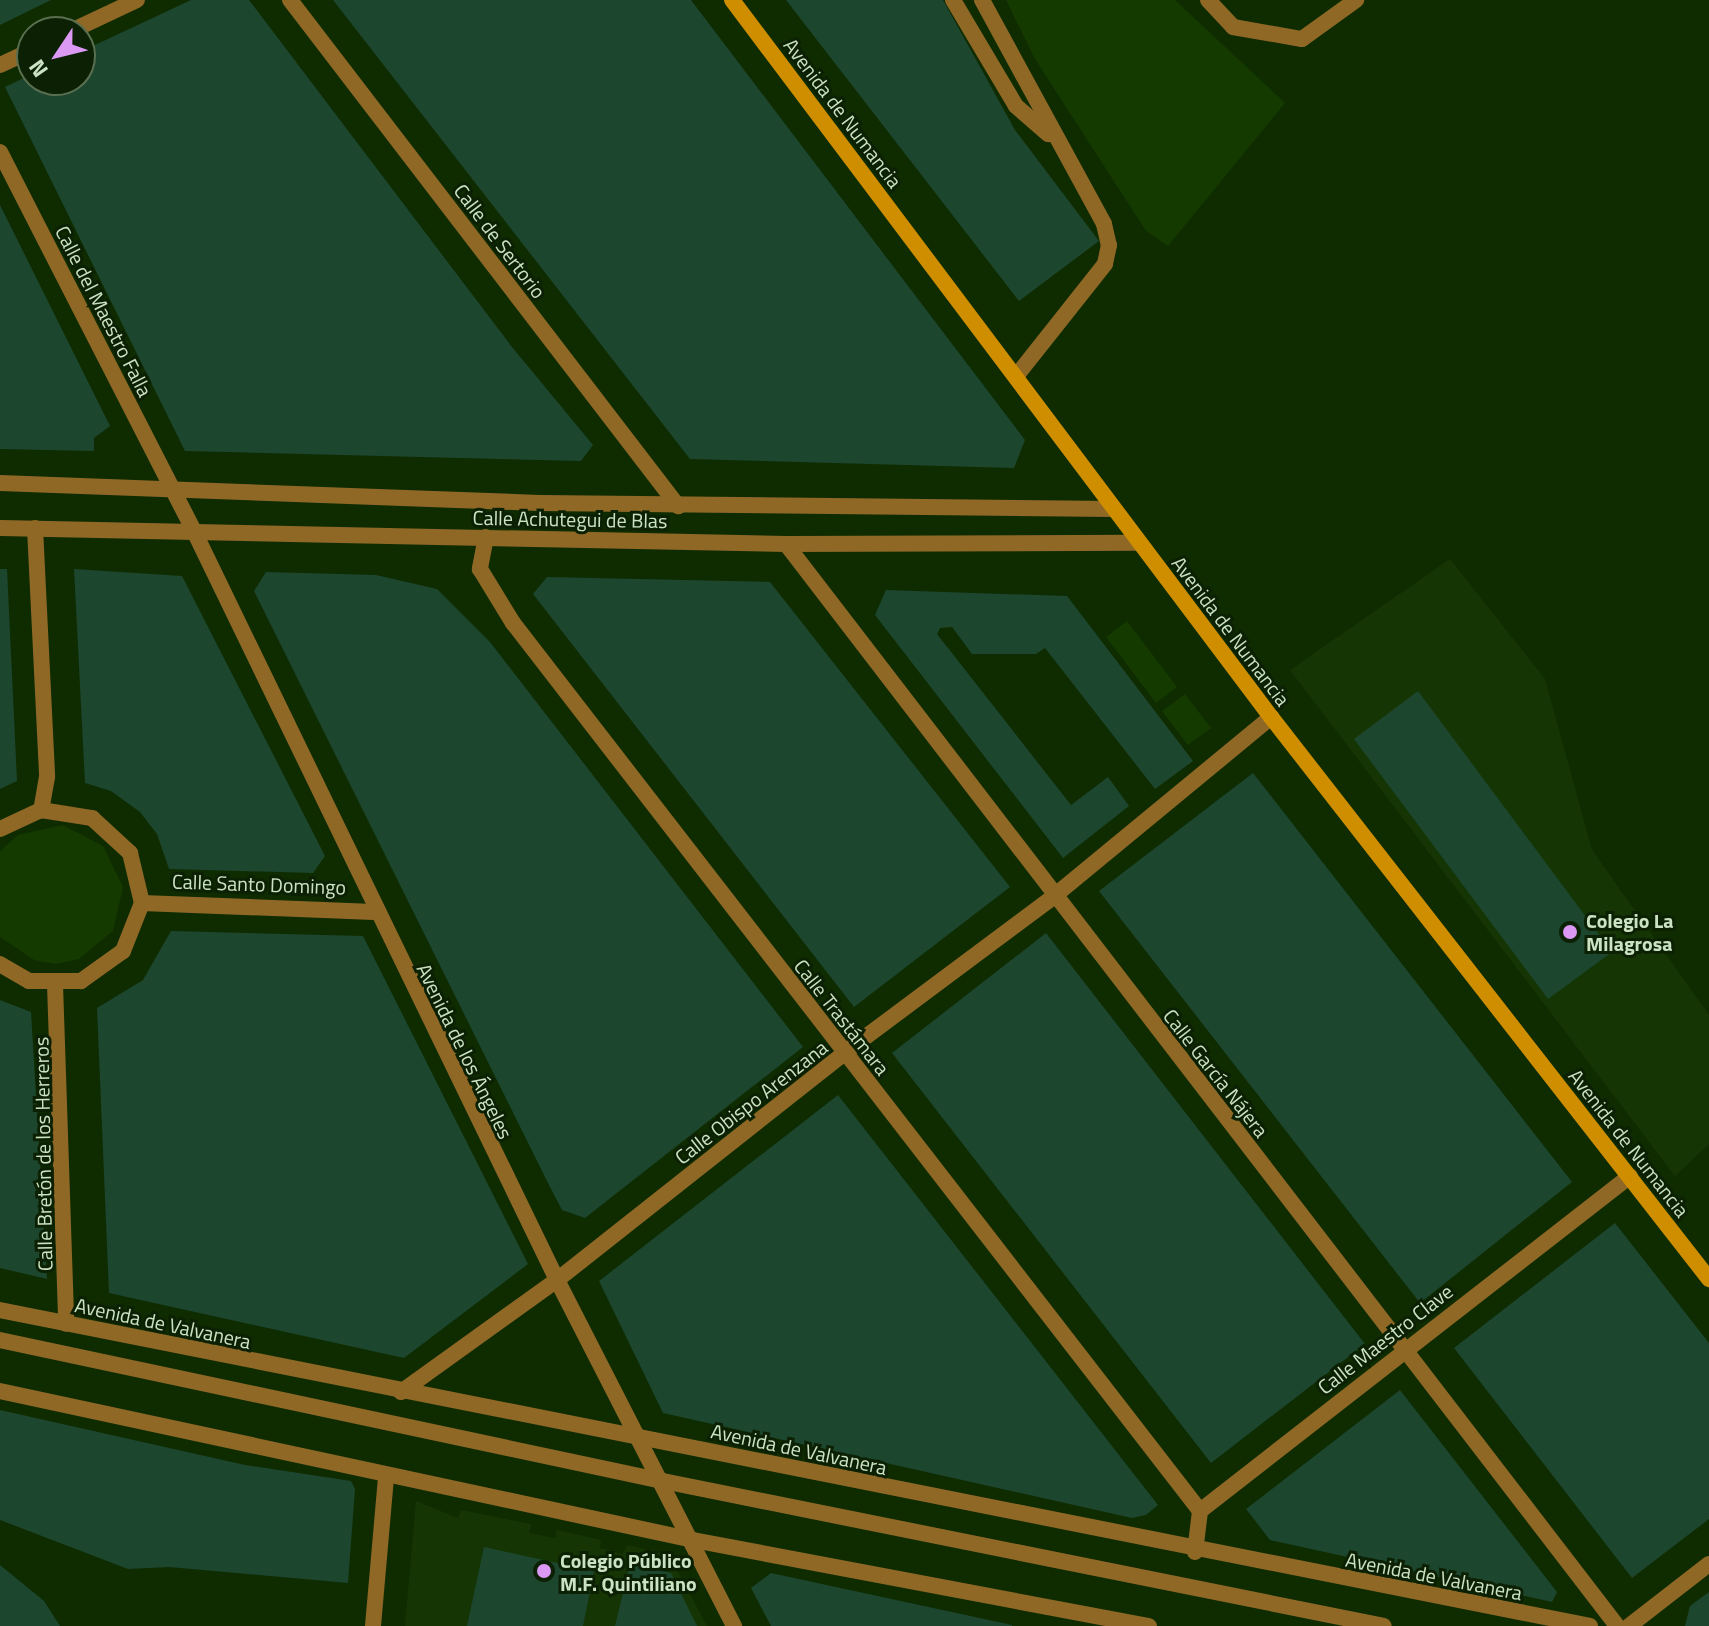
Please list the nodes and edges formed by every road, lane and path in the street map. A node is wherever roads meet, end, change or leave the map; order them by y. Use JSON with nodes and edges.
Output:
{"nodes":[{"id":1,"x":137,"y":0,"type":"edge"},
{"id":2,"x":290,"y":0,"type":"edge"},
{"id":3,"x":732,"y":0,"type":"edge"},
{"id":4,"x":953,"y":0,"type":"edge"},
{"id":5,"x":982,"y":0,"type":"edge"},
{"id":6,"x":1208,"y":0,"type":"edge"},
{"id":7,"x":1356,"y":0,"type":"edge"},
{"id":8,"x":96,"y":19,"type":"edge"},
{"id":9,"x":1056,"y":141,"type":"junction"},
{"id":10,"x":0,"y":152,"type":"edge"},
{"id":11,"x":1017,"y":375,"type":"junction"},
{"id":12,"x":0,"y":483,"type":"edge"},
{"id":13,"x":172,"y":488,"type":"junction"},
{"id":14,"x":678,"y":506,"type":"junction"},
{"id":15,"x":1113,"y":509,"type":"junction"},
{"id":16,"x":0,"y":528,"type":"edge"},
{"id":17,"x":35,"y":528,"type":"junction"},
{"id":18,"x":193,"y":529,"type":"junction"},
{"id":19,"x":486,"y":537,"type":"junction"},
{"id":20,"x":1139,"y":543,"type":"junction"},
{"id":21,"x":786,"y":544,"type":"junction"},
{"id":22,"x":1271,"y":717,"type":"junction"},
{"id":23,"x":41,"y":810,"type":"junction"},
{"id":24,"x":0,"y":829,"type":"edge"},
{"id":25,"x":1053,"y":897,"type":"junction"},
{"id":26,"x":142,"y":903,"type":"junction"},
{"id":27,"x":374,"y":912,"type":"junction"},
{"id":28,"x":0,"y":964,"type":"edge"},
{"id":29,"x":55,"y":984,"type":"junction"},
{"id":30,"x":844,"y":1053,"type":"junction"},
{"id":31,"x":1630,"y":1176,"type":"junction"},
{"id":32,"x":1709,"y":1279,"type":"edge"},
{"id":33,"x":557,"y":1280,"type":"junction"},
{"id":34,"x":0,"y":1310,"type":"edge"},
{"id":35,"x":66,"y":1324,"type":"junction"},
{"id":36,"x":0,"y":1340,"type":"edge"},
{"id":37,"x":1406,"y":1347,"type":"junction"},
{"id":38,"x":0,"y":1391,"type":"edge"},
{"id":39,"x":401,"y":1392,"type":"junction"},
{"id":40,"x":641,"y":1437,"type":"junction"},
{"id":41,"x":386,"y":1477,"type":"junction"},
{"id":42,"x":663,"y":1481,"type":"junction"},
{"id":43,"x":1200,"y":1511,"type":"junction"},
{"id":44,"x":693,"y":1540,"type":"junction"},
{"id":45,"x":1195,"y":1552,"type":"junction"},
{"id":46,"x":1709,"y":1564,"type":"edge"},
{"id":47,"x":373,"y":1626,"type":"edge"},
{"id":48,"x":734,"y":1626,"type":"edge"},
{"id":49,"x":1149,"y":1626,"type":"edge"},
{"id":50,"x":1384,"y":1626,"type":"edge"},
{"id":51,"x":1590,"y":1626,"type":"edge"},
{"id":52,"x":1617,"y":1626,"type":"edge"},
{"id":53,"x":1629,"y":1626,"type":"edge"}],
"edges":[{"from":1,"to":8,"type":"street"},
{"from":2,"to":14,"type":"street","name":"Calle de Sertorio"},
{"from":3,"to":11,"type":"street","name":"Avenida de Numancia"},
{"from":4,"to":9,"type":"street"},
{"from":5,"to":9,"type":"street"},
{"from":6,"to":7,"type":"street"},
{"from":9,"to":11,"type":"street"},
{"from":10,"to":13,"type":"street","name":"Calle del Maestro Falla"},
{"from":11,"to":15,"type":"street","name":"Avenida de Numancia"},
{"from":12,"to":13,"type":"street","name":"Calle Achutegui de Blas"},
{"from":13,"to":14,"type":"street","name":"Calle Achutegui de Blas"},
{"from":13,"to":18,"type":"street","name":"Avenida de los Ángeles"},
{"from":14,"to":15,"type":"street","name":"Calle Achutegui de Blas"},
{"from":15,"to":20,"type":"street","name":"Avenida de Numancia"},
{"from":16,"to":17,"type":"street","name":"Calle Achutegui de Blas"},
{"from":17,"to":18,"type":"street","name":"Calle Achutegui de Blas"},
{"from":17,"to":23,"type":"street"},
{"from":18,"to":19,"type":"street","name":"Calle Achutegui de Blas"},
{"from":18,"to":27,"type":"street","name":"Avenida de los Ángeles"},
{"from":19,"to":21,"type":"street","name":"Calle Achutegui de Blas"},
{"from":19,"to":30,"type":"street","name":"Calle Trastámara"},
{"from":20,"to":21,"type":"street","name":"Calle Achutegui de Blas"},
{"from":20,"to":22,"type":"street","name":"Avenida de Numancia"},
{"from":21,"to":25,"type":"street","name":"Calle García Nájera"},
{"from":22,"to":25,"type":"street","name":"Calle Obispo Arenzana"},
{"from":22,"to":31,"type":"street","name":"Avenida de Numancia"},
{"from":23,"to":24,"type":"street"},
{"from":23,"to":26,"type":"street"},
{"from":25,"to":30,"type":"street","name":"Calle Obispo Arenzana"},
{"from":25,"to":37,"type":"street","name":"Calle García Nájera"},
{"from":26,"to":27,"type":"street","name":"Calle Santo Domingo"},
{"from":26,"to":29,"type":"street"},
{"from":27,"to":33,"type":"street","name":"Avenida de los Ángeles"},
{"from":28,"to":29,"type":"street"},
{"from":29,"to":35,"type":"street","name":"Calle Bretón de los Herreros"},
{"from":30,"to":33,"type":"street","name":"Calle Obispo Arenzana"},
{"from":30,"to":43,"type":"street","name":"Calle Trastámara"},
{"from":31,"to":32,"type":"street","name":"Avenida de Numancia"},
{"from":31,"to":37,"type":"street","name":"Calle Maestro Clave"},
{"from":33,"to":39,"type":"street","name":"Calle Obispo Arenzana"},
{"from":33,"to":40,"type":"street","name":"Avenida de los Ángeles"},
{"from":34,"to":35,"type":"street","name":"Avenida de Valvanera"},
{"from":35,"to":39,"type":"street","name":"Avenida de Valvanera"},
{"from":36,"to":42,"type":"street"},
{"from":37,"to":43,"type":"street","name":"Calle Maestro Clave"},
{"from":37,"to":52,"type":"street","name":"Calle García Nájera"},
{"from":38,"to":41,"type":"street"},
{"from":39,"to":40,"type":"street","name":"Avenida de Valvanera"},
{"from":40,"to":42,"type":"street","name":"Avenida de los Ángeles"},
{"from":40,"to":45,"type":"street","name":"Avenida de Valvanera"},
{"from":41,"to":44,"type":"street"},
{"from":41,"to":47,"type":"street"},
{"from":42,"to":44,"type":"street","name":"Avenida de los Ángeles"},
{"from":42,"to":50,"type":"street"},
{"from":43,"to":45,"type":"street"},
{"from":44,"to":48,"type":"street","name":"Avenida de los Ángeles"},
{"from":44,"to":49,"type":"street"},
{"from":45,"to":51,"type":"street","name":"Avenida de Valvanera"},
{"from":46,"to":53,"type":"street"}]}
